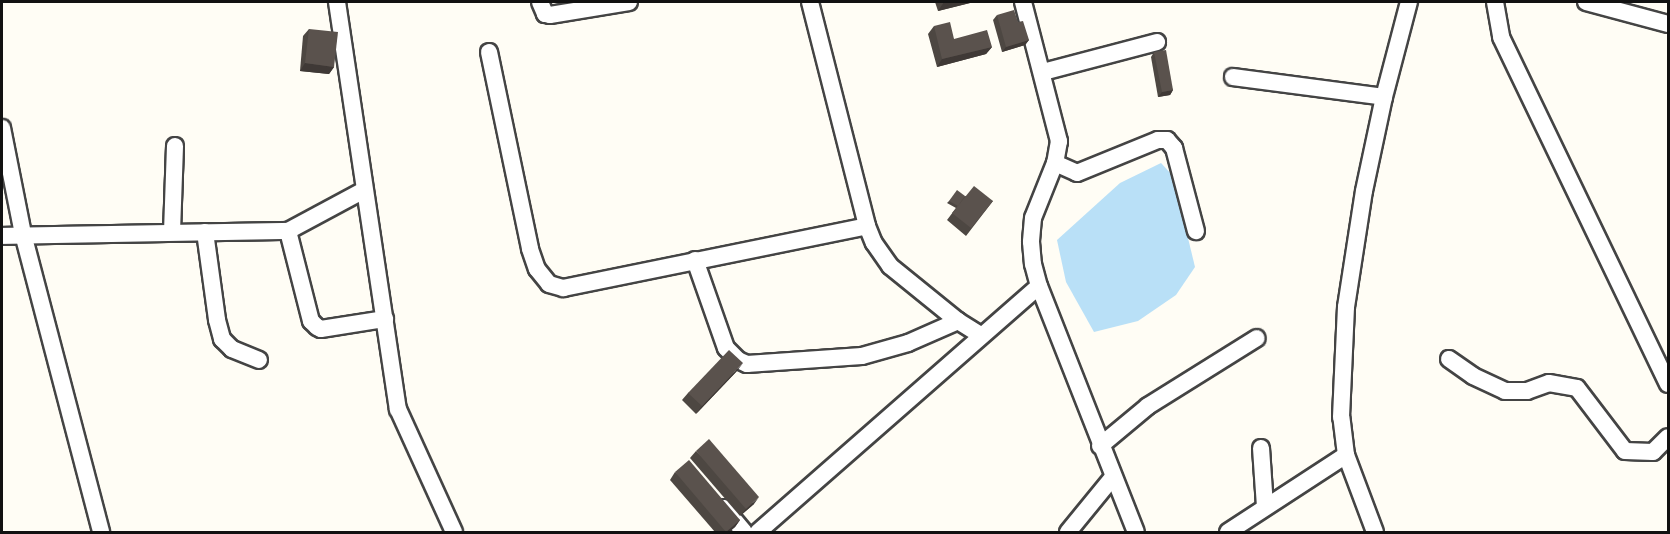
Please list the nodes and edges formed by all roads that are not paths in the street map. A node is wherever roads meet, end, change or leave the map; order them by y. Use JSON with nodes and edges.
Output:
{"nodes":[{"id":1,"x":337,"y":2,"type":"edge"},
{"id":2,"x":540,"y":2,"type":"edge"},
{"id":3,"x":629,"y":2,"type":"edge"},
{"id":4,"x":810,"y":2,"type":"edge"},
{"id":5,"x":1023,"y":2,"type":"edge"},
{"id":6,"x":1409,"y":2,"type":"edge"},
{"id":7,"x":1495,"y":2,"type":"edge"},
{"id":8,"x":1586,"y":2,"type":"edge"},
{"id":9,"x":1668,"y":24,"type":"edge"},
{"id":10,"x":1157,"y":42,"type":"dead end"},
{"id":11,"x":489,"y":52,"type":"dead end"},
{"id":12,"x":1043,"y":72,"type":"junction"},
{"id":13,"x":1233,"y":77,"type":"dead end"},
{"id":14,"x":1384,"y":97,"type":"junction"},
{"id":15,"x":2,"y":128,"type":"edge"},
{"id":16,"x":175,"y":146,"type":"dead end"},
{"id":17,"x":1055,"y":163,"type":"junction"},
{"id":18,"x":364,"y":190,"type":"junction"},
{"id":19,"x":867,"y":226,"type":"junction"},
{"id":20,"x":288,"y":231,"type":"junction"},
{"id":21,"x":1196,"y":231,"type":"dead end"},
{"id":22,"x":172,"y":232,"type":"junction"},
{"id":23,"x":205,"y":232,"type":"junction"},
{"id":24,"x":23,"y":234,"type":"junction"},
{"id":25,"x":2,"y":236,"type":"edge"},
{"id":26,"x":695,"y":260,"type":"junction"},
{"id":27,"x":1039,"y":286,"type":"junction"},
{"id":28,"x":386,"y":318,"type":"junction"},
{"id":29,"x":958,"y":321,"type":"junction"},
{"id":30,"x":980,"y":335,"type":"junction"},
{"id":31,"x":1257,"y":338,"type":"dead end"},
{"id":32,"x":1449,"y":358,"type":"dead end"},
{"id":33,"x":259,"y":360,"type":"dead end"},
{"id":34,"x":1668,"y":384,"type":"edge"},
{"id":35,"x":1668,"y":437,"type":"edge"},
{"id":36,"x":1100,"y":446,"type":"junction"},
{"id":37,"x":1261,"y":448,"type":"dead end"},
{"id":38,"x":1346,"y":454,"type":"junction"},
{"id":39,"x":1113,"y":477,"type":"junction"},
{"id":40,"x":714,"y":495,"type":"edge"},
{"id":41,"x":1265,"y":507,"type":"junction"},
{"id":42,"x":101,"y":532,"type":"edge"},
{"id":43,"x":454,"y":532,"type":"edge"},
{"id":44,"x":744,"y":532,"type":"edge"},
{"id":45,"x":758,"y":532,"type":"edge"},
{"id":46,"x":1068,"y":532,"type":"edge"},
{"id":47,"x":1136,"y":532,"type":"edge"},
{"id":48,"x":1228,"y":532,"type":"edge"},
{"id":49,"x":1375,"y":532,"type":"edge"}],
"edges":[{"from":1,"to":18,"type":"street"},
{"from":2,"to":3,"type":"street"},
{"from":4,"to":19,"type":"street"},
{"from":5,"to":12,"type":"street"},
{"from":6,"to":14,"type":"street"},
{"from":7,"to":34,"type":"street"},
{"from":8,"to":9,"type":"street"},
{"from":10,"to":12,"type":"street"},
{"from":11,"to":26,"type":"street"},
{"from":12,"to":17,"type":"street"},
{"from":13,"to":14,"type":"street"},
{"from":14,"to":38,"type":"street"},
{"from":15,"to":24,"type":"street"},
{"from":16,"to":22,"type":"street"},
{"from":17,"to":21,"type":"street"},
{"from":17,"to":27,"type":"street"},
{"from":18,"to":20,"type":"street"},
{"from":18,"to":28,"type":"street"},
{"from":19,"to":26,"type":"street"},
{"from":19,"to":29,"type":"street"},
{"from":20,"to":23,"type":"street"},
{"from":20,"to":28,"type":"street"},
{"from":22,"to":23,"type":"street"},
{"from":22,"to":24,"type":"street"},
{"from":23,"to":33,"type":"street"},
{"from":24,"to":25,"type":"street"},
{"from":24,"to":42,"type":"street"},
{"from":26,"to":29,"type":"street"},
{"from":27,"to":30,"type":"street"},
{"from":27,"to":36,"type":"street"},
{"from":28,"to":43,"type":"street"},
{"from":29,"to":30,"type":"street"},
{"from":30,"to":45,"type":"street"},
{"from":31,"to":36,"type":"street"},
{"from":32,"to":35,"type":"street"},
{"from":36,"to":39,"type":"street"},
{"from":37,"to":41,"type":"street"},
{"from":38,"to":41,"type":"street"},
{"from":38,"to":49,"type":"street"},
{"from":39,"to":46,"type":"street"},
{"from":39,"to":47,"type":"street"},
{"from":40,"to":44,"type":"street"},
{"from":41,"to":48,"type":"street"}]}
